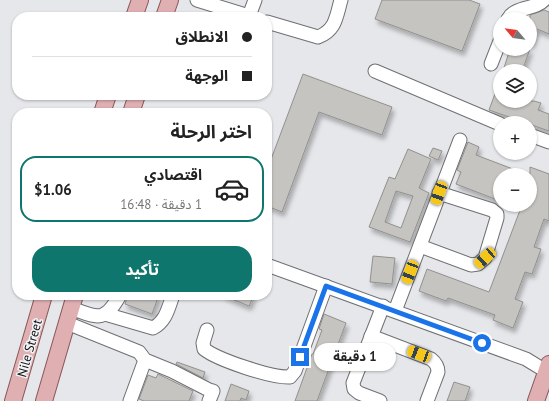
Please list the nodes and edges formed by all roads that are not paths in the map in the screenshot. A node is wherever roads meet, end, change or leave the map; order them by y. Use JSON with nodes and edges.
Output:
{"nodes":[{"id":1,"x":140,"y":0,"type":"edge"},
{"id":2,"x":170,"y":0,"type":"edge"},
{"id":3,"x":197,"y":0,"type":"edge"},
{"id":4,"x":255,"y":0,"type":"edge"},
{"id":5,"x":341,"y":0,"type":"edge"},
{"id":6,"x":544,"y":0,"type":"edge"},
{"id":7,"x":136,"y":12,"type":"edge"},
{"id":8,"x":166,"y":12,"type":"edge"},
{"id":9,"x":235,"y":12,"type":"edge"},
{"id":10,"x":252,"y":12,"type":"edge"},
{"id":11,"x":517,"y":12,"type":"edge"},
{"id":12,"x":272,"y":23,"type":"edge"},
{"id":13,"x":494,"y":56,"type":"edge"},
{"id":14,"x":491,"y":64,"type":"dead end"},
{"id":15,"x":375,"y":71,"type":"dead end"},
{"id":16,"x":493,"y":121,"type":"edge"},
{"id":17,"x":537,"y":138,"type":"edge"},
{"id":18,"x":460,"y":140,"type":"dead end"},
{"id":19,"x":549,"y":142,"type":"edge"},
{"id":20,"x":439,"y":193,"type":"junction"},
{"id":21,"x":420,"y":246,"type":"junction"},
{"id":22,"x":272,"y":267,"type":"edge"},
{"id":23,"x":326,"y":286,"type":"junction"},
{"id":24,"x":43,"y":300,"type":"edge"},
{"id":25,"x":117,"y":300,"type":"edge"},
{"id":26,"x":170,"y":300,"type":"edge"},
{"id":27,"x":73,"y":301,"type":"edge"},
{"id":28,"x":383,"y":306,"type":"junction"},
{"id":29,"x":395,"y":311,"type":"junction"},
{"id":30,"x":104,"y":314,"type":"junction"},
{"id":31,"x":67,"y":323,"type":"junction"},
{"id":32,"x":207,"y":330,"type":"dead end"},
{"id":33,"x":371,"y":336,"type":"junction"},
{"id":34,"x":145,"y":360,"type":"junction"},
{"id":35,"x":548,"y":367,"type":"edge"},
{"id":36,"x":13,"y":401,"type":"edge"},
{"id":37,"x":44,"y":401,"type":"edge"},
{"id":38,"x":130,"y":401,"type":"edge"},
{"id":39,"x":209,"y":401,"type":"edge"},
{"id":40,"x":380,"y":401,"type":"edge"},
{"id":41,"x":427,"y":401,"type":"edge"},
{"id":42,"x":536,"y":401,"type":"edge"}],
"edges":[{"from":1,"to":7,"type":"main road"},
{"from":2,"to":8,"type":"main road"},
{"from":3,"to":9,"type":"street"},
{"from":4,"to":10,"type":"street"},
{"from":5,"to":12,"type":"street"},
{"from":6,"to":11,"type":"street"},
{"from":13,"to":14,"type":"street"},
{"from":15,"to":16,"type":"street"},
{"from":17,"to":19,"type":"street"},
{"from":18,"to":20,"type":"street"},
{"from":20,"to":21,"type":"street"},
{"from":20,"to":21,"type":"street"},
{"from":21,"to":29,"type":"street"},
{"from":22,"to":23,"type":"street"},
{"from":23,"to":28,"type":"street"},
{"from":23,"to":32,"type":"street"},
{"from":24,"to":36,"type":"main road","name":"Nile Street"},
{"from":25,"to":30,"type":"street"},
{"from":26,"to":30,"type":"street"},
{"from":27,"to":30,"type":"street"},
{"from":27,"to":31,"type":"main road"},
{"from":28,"to":29,"type":"street"},
{"from":28,"to":33,"type":"street"},
{"from":29,"to":35,"type":"street"},
{"from":31,"to":34,"type":"street"},
{"from":31,"to":37,"type":"main road"},
{"from":33,"to":40,"type":"street"},
{"from":33,"to":41,"type":"street"},
{"from":34,"to":38,"type":"street"},
{"from":34,"to":39,"type":"street"},
{"from":35,"to":42,"type":"main road"}]}
